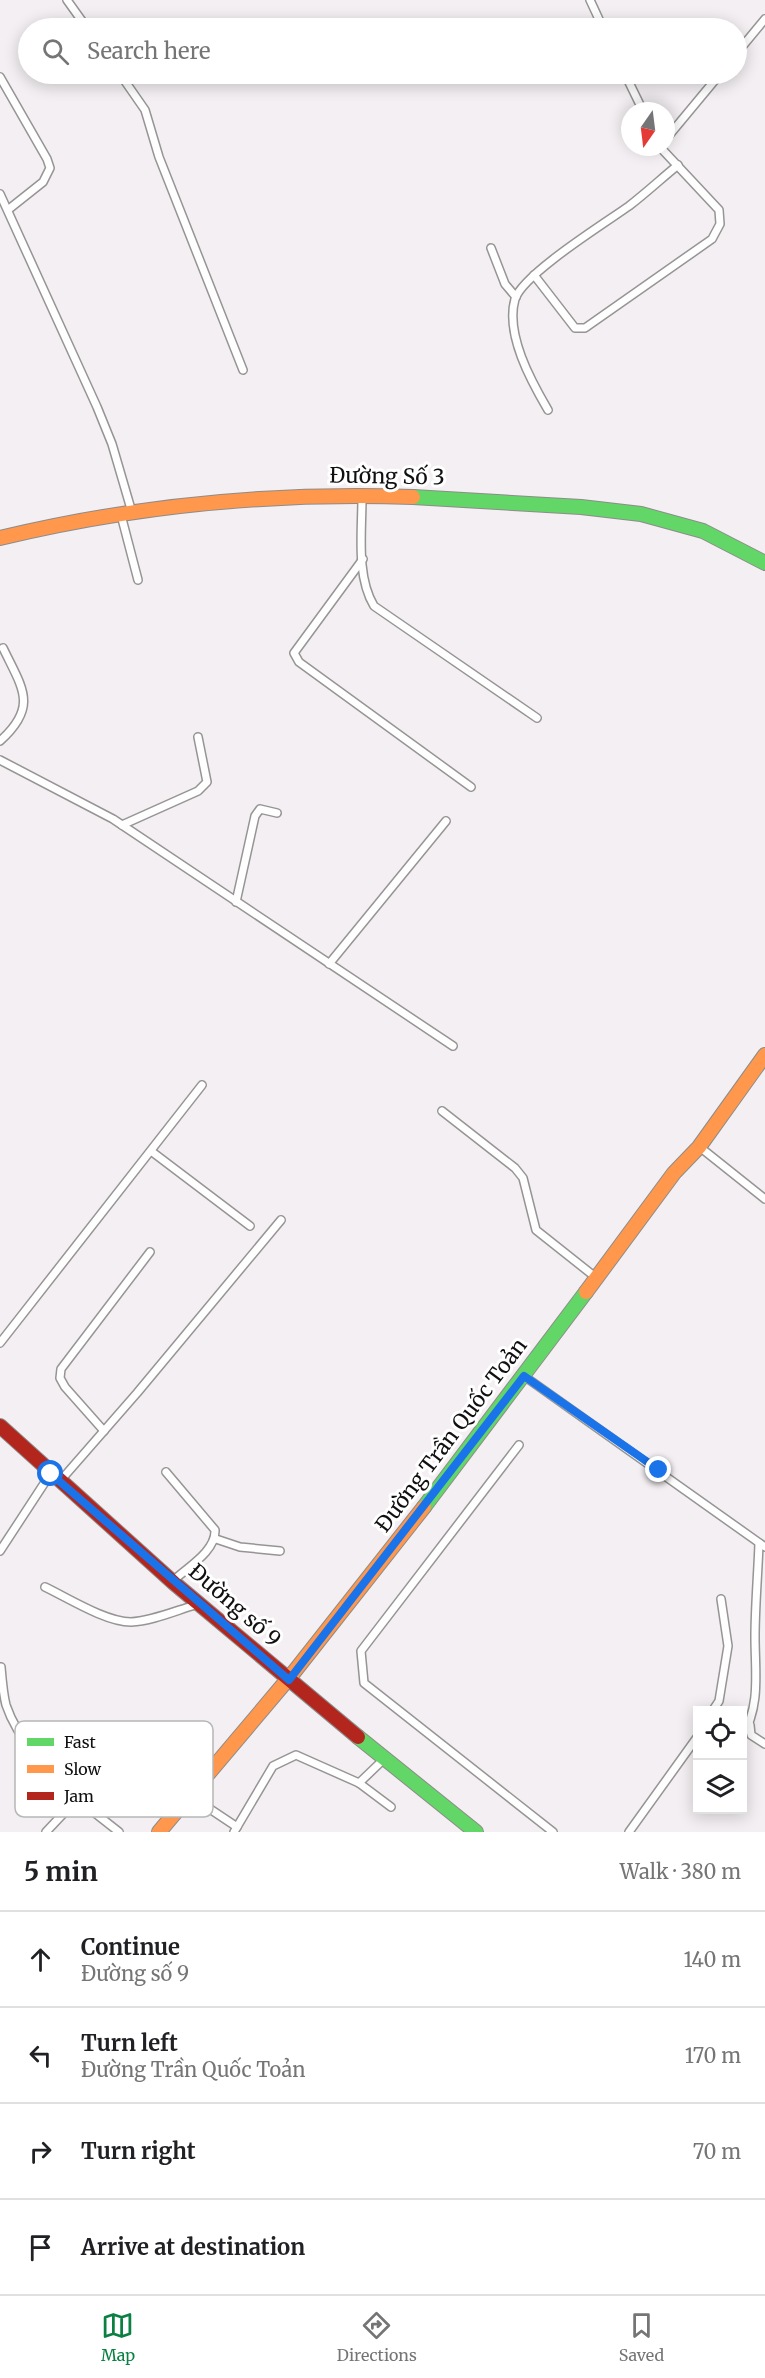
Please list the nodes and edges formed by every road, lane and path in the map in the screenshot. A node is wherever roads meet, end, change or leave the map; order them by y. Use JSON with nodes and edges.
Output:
{"nodes":[{"id":1,"x":66,"y":0,"type":"edge"},
{"id":2,"x":590,"y":0,"type":"edge"},
{"id":3,"x":80,"y":18,"type":"edge"},
{"id":4,"x":598,"y":18,"type":"edge"},
{"id":5,"x":765,"y":19,"type":"edge"},
{"id":6,"x":747,"y":41,"type":"edge"},
{"id":7,"x":0,"y":77,"type":"edge"},
{"id":8,"x":127,"y":84,"type":"edge"},
{"id":9,"x":630,"y":84,"type":"edge"},
{"id":10,"x":712,"y":84,"type":"edge"},
{"id":11,"x":639,"y":102,"type":"edge"},
{"id":12,"x":675,"y":128,"type":"edge"},
{"id":13,"x":669,"y":156,"type":"edge"},
{"id":14,"x":678,"y":165,"type":"junction"},
{"id":15,"x":0,"y":194,"type":"edge"},
{"id":16,"x":9,"y":209,"type":"junction"},
{"id":17,"x":491,"y":248,"type":"dead end"},
{"id":18,"x":534,"y":275,"type":"junction"},
{"id":19,"x":516,"y":297,"type":"junction"},
{"id":20,"x":243,"y":370,"type":"dead end"},
{"id":21,"x":548,"y":410,"type":"dead end"},
{"id":22,"x":362,"y":495,"type":"junction"},
{"id":23,"x":126,"y":512,"type":"junction"},
{"id":24,"x":0,"y":538,"type":"edge"},
{"id":25,"x":363,"y":559,"type":"junction"},
{"id":26,"x":765,"y":563,"type":"edge"},
{"id":27,"x":138,"y":580,"type":"dead end"},
{"id":28,"x":3,"y":648,"type":"dead end"},
{"id":29,"x":537,"y":718,"type":"dead end"},
{"id":30,"x":198,"y":737,"type":"dead end"},
{"id":31,"x":0,"y":741,"type":"edge"},
{"id":32,"x":0,"y":760,"type":"edge"},
{"id":33,"x":471,"y":787,"type":"dead end"},
{"id":34,"x":278,"y":813,"type":"dead end"},
{"id":35,"x":446,"y":820,"type":"dead end"},
{"id":36,"x":122,"y":825,"type":"junction"},
{"id":37,"x":236,"y":902,"type":"junction"},
{"id":38,"x":328,"y":963,"type":"junction"},
{"id":39,"x":453,"y":1047,"type":"dead end"},
{"id":40,"x":765,"y":1055,"type":"edge"},
{"id":41,"x":202,"y":1085,"type":"dead end"},
{"id":42,"x":442,"y":1111,"type":"dead end"},
{"id":43,"x":699,"y":1147,"type":"junction"},
{"id":44,"x":151,"y":1151,"type":"junction"},
{"id":45,"x":765,"y":1198,"type":"edge"},
{"id":46,"x":281,"y":1220,"type":"dead end"},
{"id":47,"x":250,"y":1226,"type":"dead end"},
{"id":48,"x":150,"y":1252,"type":"dead end"},
{"id":49,"x":596,"y":1278,"type":"junction"},
{"id":50,"x":0,"y":1343,"type":"edge"},
{"id":51,"x":524,"y":1376,"type":"junction"},
{"id":52,"x":0,"y":1427,"type":"edge"},
{"id":53,"x":104,"y":1431,"type":"junction"},
{"id":54,"x":519,"y":1445,"type":"dead end"},
{"id":55,"x":166,"y":1472,"type":"dead end"},
{"id":56,"x":55,"y":1478,"type":"junction"},
{"id":57,"x":216,"y":1539,"type":"junction"},
{"id":58,"x":762,"y":1545,"type":"edge"},
{"id":59,"x":0,"y":1551,"type":"edge"},
{"id":60,"x":280,"y":1551,"type":"dead end"},
{"id":61,"x":174,"y":1580,"type":"junction"},
{"id":62,"x":45,"y":1587,"type":"dead end"},
{"id":63,"x":721,"y":1599,"type":"dead end"},
{"id":64,"x":200,"y":1604,"type":"junction"},
{"id":65,"x":756,"y":1622,"type":"junction"},
{"id":66,"x":765,"y":1627,"type":"edge"},
{"id":67,"x":1,"y":1667,"type":"edge"},
{"id":68,"x":289,"y":1680,"type":"junction"},
{"id":69,"x":716,"y":1706,"type":"edge"},
{"id":70,"x":15,"y":1725,"type":"edge"},
{"id":71,"x":750,"y":1725,"type":"junction"},
{"id":72,"x":747,"y":1730,"type":"edge"},
{"id":73,"x":693,"y":1743,"type":"edge"},
{"id":74,"x":765,"y":1744,"type":"edge"},
{"id":75,"x":385,"y":1758,"type":"junction"},
{"id":76,"x":213,"y":1769,"type":"edge"},
{"id":77,"x":359,"y":1783,"type":"junction"},
{"id":78,"x":391,"y":1807,"type":"dead end"},
{"id":79,"x":213,"y":1812,"type":"edge"},
{"id":80,"x":60,"y":1817,"type":"edge"},
{"id":81,"x":100,"y":1817,"type":"edge"},
{"id":82,"x":172,"y":1817,"type":"edge"},
{"id":83,"x":236,"y":1829,"type":"edge"},
{"id":84,"x":46,"y":1832,"type":"edge"},
{"id":85,"x":119,"y":1832,"type":"edge"},
{"id":86,"x":159,"y":1832,"type":"edge"},
{"id":87,"x":476,"y":1832,"type":"edge"},
{"id":88,"x":553,"y":1832,"type":"edge"},
{"id":89,"x":629,"y":1832,"type":"edge"}],
"edges":[{"from":1,"to":3,"type":"lane"},
{"from":2,"to":4,"type":"lane"},
{"from":5,"to":6,"type":"lane"},
{"from":7,"to":16,"type":"lane"},
{"from":8,"to":20,"type":"lane"},
{"from":9,"to":11,"type":"lane"},
{"from":10,"to":12,"type":"lane"},
{"from":13,"to":14,"type":"lane"},
{"from":14,"to":18,"type":"lane"},
{"from":14,"to":18,"type":"lane"},
{"from":15,"to":16,"type":"lane"},
{"from":16,"to":23,"type":"lane"},
{"from":17,"to":19,"type":"lane"},
{"from":18,"to":19,"type":"lane"},
{"from":19,"to":21,"type":"lane"},
{"from":22,"to":23,"type":"street","name":"Đường Số 3"},
{"from":22,"to":25,"type":"lane"},
{"from":22,"to":26,"type":"street","name":"Đường Số 3"},
{"from":23,"to":24,"type":"street","name":"Đường Số 3"},
{"from":23,"to":27,"type":"lane"},
{"from":25,"to":29,"type":"lane"},
{"from":25,"to":33,"type":"lane"},
{"from":28,"to":31,"type":"lane"},
{"from":30,"to":36,"type":"lane"},
{"from":32,"to":36,"type":"lane"},
{"from":34,"to":37,"type":"lane"},
{"from":35,"to":38,"type":"lane"},
{"from":36,"to":37,"type":"lane"},
{"from":37,"to":38,"type":"lane"},
{"from":38,"to":39,"type":"lane"},
{"from":40,"to":43,"type":"street","name":"Đường Trần Quốc Toản"},
{"from":41,"to":44,"type":"lane"},
{"from":42,"to":49,"type":"lane"},
{"from":43,"to":45,"type":"lane"},
{"from":43,"to":49,"type":"street","name":"Đường Trần Quốc Toản"},
{"from":44,"to":47,"type":"lane"},
{"from":44,"to":50,"type":"lane"},
{"from":46,"to":53,"type":"lane"},
{"from":48,"to":53,"type":"lane"},
{"from":49,"to":51,"type":"street","name":"Đường Trần Quốc Toản"},
{"from":51,"to":58,"type":"lane"},
{"from":51,"to":68,"type":"street","name":"Đường Trần Quốc Toản"},
{"from":52,"to":56,"type":"street","name":"Đường số 9"},
{"from":53,"to":56,"type":"lane"},
{"from":54,"to":88,"type":"lane"},
{"from":55,"to":57,"type":"lane"},
{"from":56,"to":59,"type":"lane"},
{"from":56,"to":61,"type":"street","name":"Đường số 9"},
{"from":57,"to":60,"type":"lane"},
{"from":57,"to":61,"type":"lane"},
{"from":58,"to":65,"type":"lane"},
{"from":61,"to":64,"type":"street","name":"Đường số 9"},
{"from":62,"to":64,"type":"lane"},
{"from":63,"to":69,"type":"lane"},
{"from":64,"to":68,"type":"street","name":"Đường số 9"},
{"from":65,"to":66,"type":"lane"},
{"from":65,"to":71,"type":"lane"},
{"from":67,"to":70,"type":"lane"},
{"from":68,"to":75,"type":"street","name":"Đường số 9"},
{"from":68,"to":76,"type":"street","name":"Đường Trần Quốc Toản"},
{"from":71,"to":72,"type":"lane"},
{"from":71,"to":74,"type":"lane"},
{"from":73,"to":89,"type":"lane"},
{"from":75,"to":77,"type":"lane"},
{"from":75,"to":87,"type":"street","name":"Đường số 9"},
{"from":77,"to":78,"type":"lane"},
{"from":77,"to":83,"type":"lane"},
{"from":79,"to":83,"type":"lane"},
{"from":80,"to":84,"type":"lane"},
{"from":81,"to":85,"type":"lane"},
{"from":82,"to":86,"type":"street","name":"Đường Trần Quốc Toản"}]}
